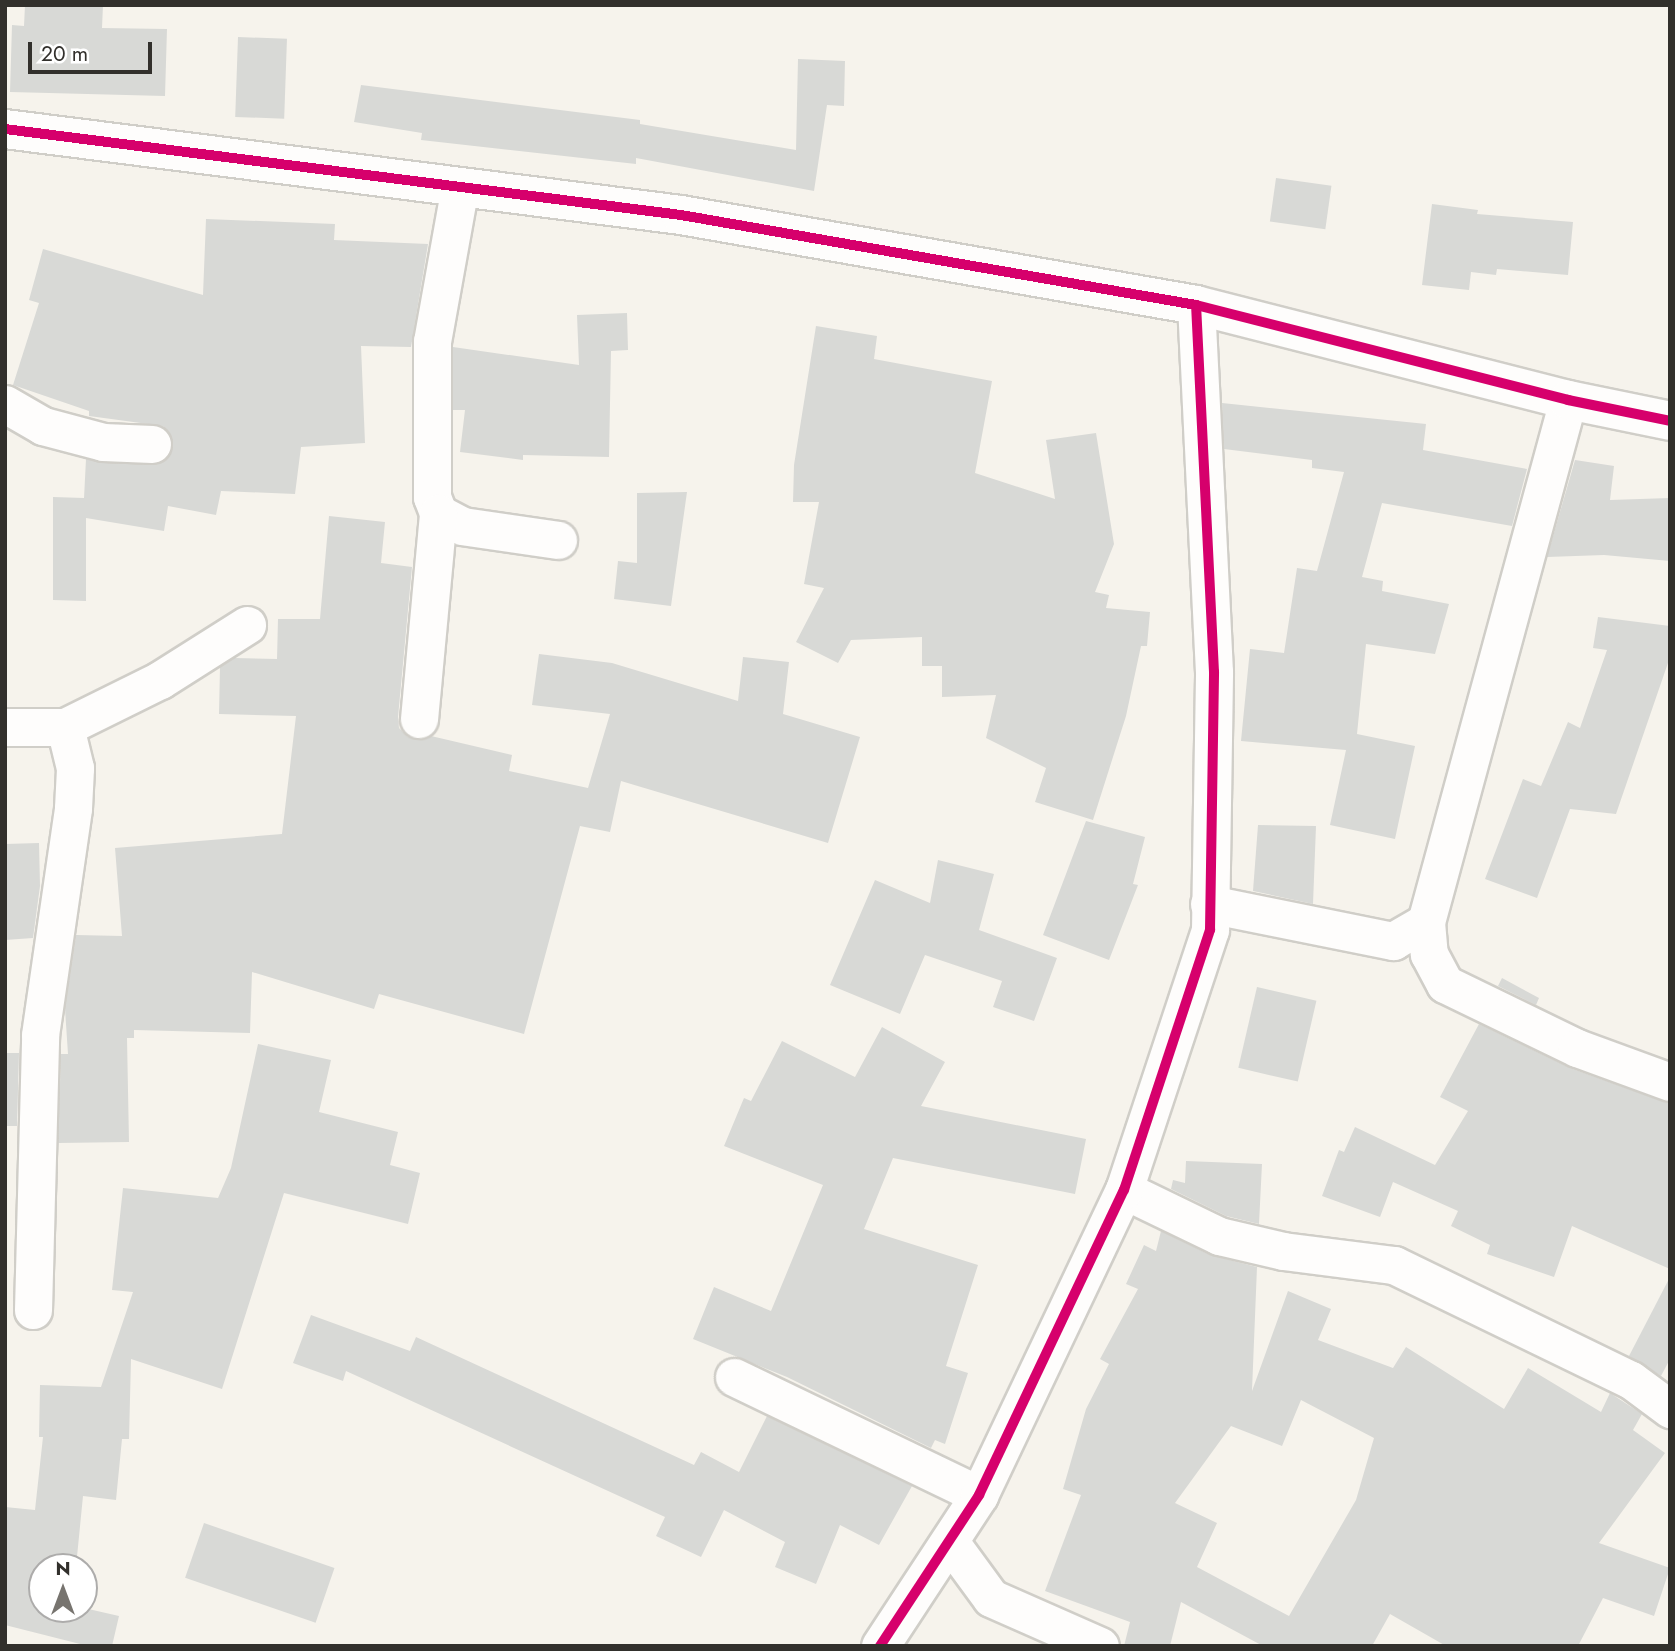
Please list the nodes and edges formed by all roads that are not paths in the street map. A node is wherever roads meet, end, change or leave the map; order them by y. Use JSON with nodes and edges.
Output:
{"nodes":[{"id":1,"x":5,"y":129,"type":"edge"},
{"id":2,"x":460,"y":187,"type":"junction"},
{"id":3,"x":1196,"y":305,"type":"junction"},
{"id":4,"x":1569,"y":400,"type":"junction"},
{"id":5,"x":5,"y":404,"type":"edge"},
{"id":6,"x":1670,"y":421,"type":"edge"},
{"id":7,"x":152,"y":444,"type":"dead end"},
{"id":8,"x":438,"y":513,"type":"junction"},
{"id":9,"x":558,"y":540,"type":"dead end"},
{"id":10,"x":247,"y":625,"type":"dead end"},
{"id":11,"x":419,"y":719,"type":"dead end"},
{"id":12,"x":5,"y":727,"type":"edge"},
{"id":13,"x":65,"y":727,"type":"junction"},
{"id":14,"x":1209,"y":904,"type":"junction"},
{"id":15,"x":1426,"y":922,"type":"junction"},
{"id":16,"x":1670,"y":1082,"type":"edge"},
{"id":17,"x":1124,"y":1189,"type":"junction"},
{"id":18,"x":33,"y":1310,"type":"dead end"},
{"id":19,"x":734,"y":1377,"type":"dead end"},
{"id":20,"x":1670,"y":1409,"type":"edge"},
{"id":21,"x":979,"y":1495,"type":"junction"},
{"id":22,"x":950,"y":1542,"type":"junction"},
{"id":23,"x":880,"y":1646,"type":"edge"},
{"id":24,"x":1100,"y":1646,"type":"edge"}],
"edges":[{"from":1,"to":2,"type":"street"},
{"from":2,"to":3,"type":"street"},
{"from":2,"to":8,"type":"street"},
{"from":3,"to":4,"type":"street"},
{"from":3,"to":14,"type":"street"},
{"from":4,"to":6,"type":"street"},
{"from":4,"to":15,"type":"street"},
{"from":5,"to":7,"type":"street"},
{"from":8,"to":9,"type":"street"},
{"from":8,"to":11,"type":"street"},
{"from":10,"to":13,"type":"street"},
{"from":12,"to":13,"type":"street"},
{"from":13,"to":18,"type":"street"},
{"from":14,"to":15,"type":"street"},
{"from":14,"to":17,"type":"street"},
{"from":15,"to":16,"type":"street"},
{"from":17,"to":20,"type":"street"},
{"from":17,"to":21,"type":"street"},
{"from":19,"to":21,"type":"street"},
{"from":21,"to":22,"type":"street"},
{"from":22,"to":23,"type":"street"},
{"from":22,"to":24,"type":"street"}]}
